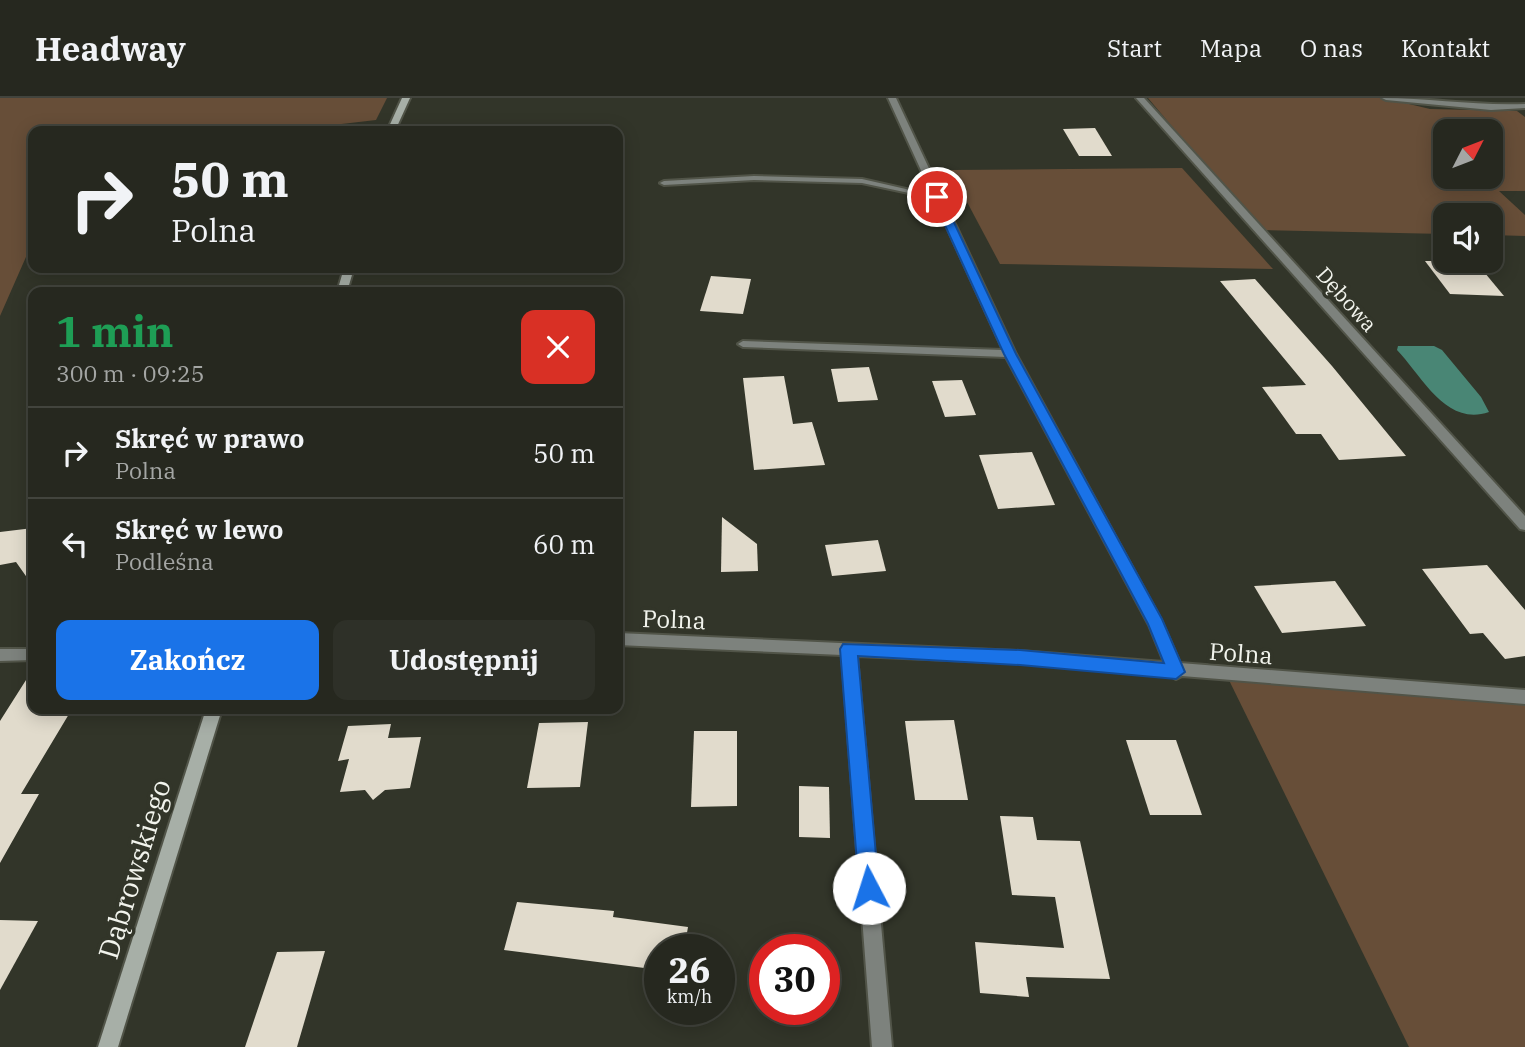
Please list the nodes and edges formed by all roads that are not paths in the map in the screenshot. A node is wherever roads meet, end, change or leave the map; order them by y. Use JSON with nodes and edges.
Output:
{"nodes":[{"id":1,"x":406,"y":98,"type":"edge"},
{"id":2,"x":892,"y":98,"type":"edge"},
{"id":3,"x":1140,"y":98,"type":"edge"},
{"id":4,"x":1386,"y":98,"type":"edge"},
{"id":5,"x":1525,"y":106,"type":"edge"},
{"id":6,"x":393,"y":126,"type":"edge"},
{"id":7,"x":664,"y":183,"type":"dead end"},
{"id":8,"x":937,"y":197,"type":"junction"},
{"id":9,"x":743,"y":344,"type":"dead end"},
{"id":10,"x":1010,"y":354,"type":"junction"},
{"id":11,"x":1525,"y":525,"type":"edge"},
{"id":12,"x":623,"y":639,"type":"edge"},
{"id":13,"x":849,"y":649,"type":"junction"},
{"id":14,"x":0,"y":654,"type":"edge"},
{"id":15,"x":28,"y":654,"type":"edge"},
{"id":16,"x":1176,"y":672,"type":"junction"},
{"id":17,"x":1525,"y":696,"type":"edge"},
{"id":18,"x":212,"y":714,"type":"edge"},
{"id":19,"x":108,"y":1047,"type":"edge"},
{"id":20,"x":883,"y":1047,"type":"edge"}],
"edges":[{"from":1,"to":6,"type":"street"},
{"from":2,"to":8,"type":"street"},
{"from":3,"to":11,"type":"street","name":"Dębowa"},
{"from":4,"to":5,"type":"street"},
{"from":7,"to":8,"type":"lane"},
{"from":8,"to":10,"type":"street"},
{"from":9,"to":10,"type":"street"},
{"from":10,"to":16,"type":"street"},
{"from":12,"to":13,"type":"street","name":"Polna"},
{"from":13,"to":16,"type":"street","name":"Polna"},
{"from":13,"to":20,"type":"street"},
{"from":14,"to":15,"type":"lane"},
{"from":16,"to":17,"type":"street","name":"Polna"},
{"from":18,"to":19,"type":"street","name":"Dąbrowskiego"}]}
